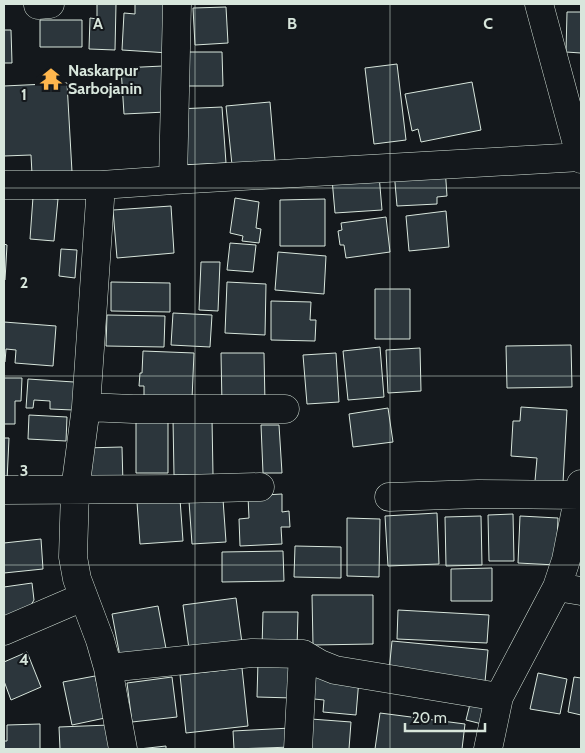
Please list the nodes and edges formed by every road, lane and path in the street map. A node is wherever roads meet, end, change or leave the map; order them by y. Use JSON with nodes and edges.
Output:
{"nodes":[{"id":1,"x":176,"y":4,"type":"edge"},
{"id":2,"x":538,"y":4,"type":"edge"},
{"id":3,"x":571,"y":84,"type":"edge"},
{"id":4,"x":581,"y":158,"type":"edge"},
{"id":5,"x":172,"y":180,"type":"junction"},
{"id":6,"x":4,"y":186,"type":"edge"},
{"id":7,"x":102,"y":186,"type":"junction"},
{"id":8,"x":86,"y":407,"type":"junction"},
{"id":9,"x":285,"y":409,"type":"dead end"},
{"id":10,"x":260,"y":487,"type":"dead end"},
{"id":11,"x":580,"y":489,"type":"edge"},
{"id":12,"x":4,"y":490,"type":"edge"},
{"id":13,"x":75,"y":490,"type":"junction"},
{"id":14,"x":388,"y":497,"type":"dead end"},
{"id":15,"x":569,"y":589,"type":"edge"},
{"id":16,"x":83,"y":597,"type":"junction"},
{"id":17,"x":4,"y":632,"type":"edge"},
{"id":18,"x":303,"y":654,"type":"junction"},
{"id":19,"x":108,"y":668,"type":"junction"},
{"id":20,"x":499,"y":697,"type":"junction"},
{"id":21,"x":123,"y":749,"type":"edge"},
{"id":22,"x":298,"y":749,"type":"edge"},
{"id":23,"x":488,"y":749,"type":"edge"}],
"edges":[{"from":1,"to":5,"type":"street"},
{"from":2,"to":3,"type":"street"},
{"from":3,"to":4,"type":"street"},
{"from":4,"to":5,"type":"street"},
{"from":5,"to":7,"type":"street"},
{"from":6,"to":7,"type":"street"},
{"from":7,"to":8,"type":"street"},
{"from":8,"to":9,"type":"street"},
{"from":8,"to":13,"type":"street"},
{"from":10,"to":13,"type":"street"},
{"from":11,"to":14,"type":"street"},
{"from":11,"to":15,"type":"street"},
{"from":12,"to":13,"type":"street"},
{"from":13,"to":16,"type":"street"},
{"from":15,"to":20,"type":"street"},
{"from":16,"to":17,"type":"street"},
{"from":16,"to":19,"type":"street"},
{"from":18,"to":19,"type":"street"},
{"from":18,"to":20,"type":"street"},
{"from":18,"to":22,"type":"street"},
{"from":19,"to":21,"type":"street"},
{"from":20,"to":23,"type":"street"}]}
